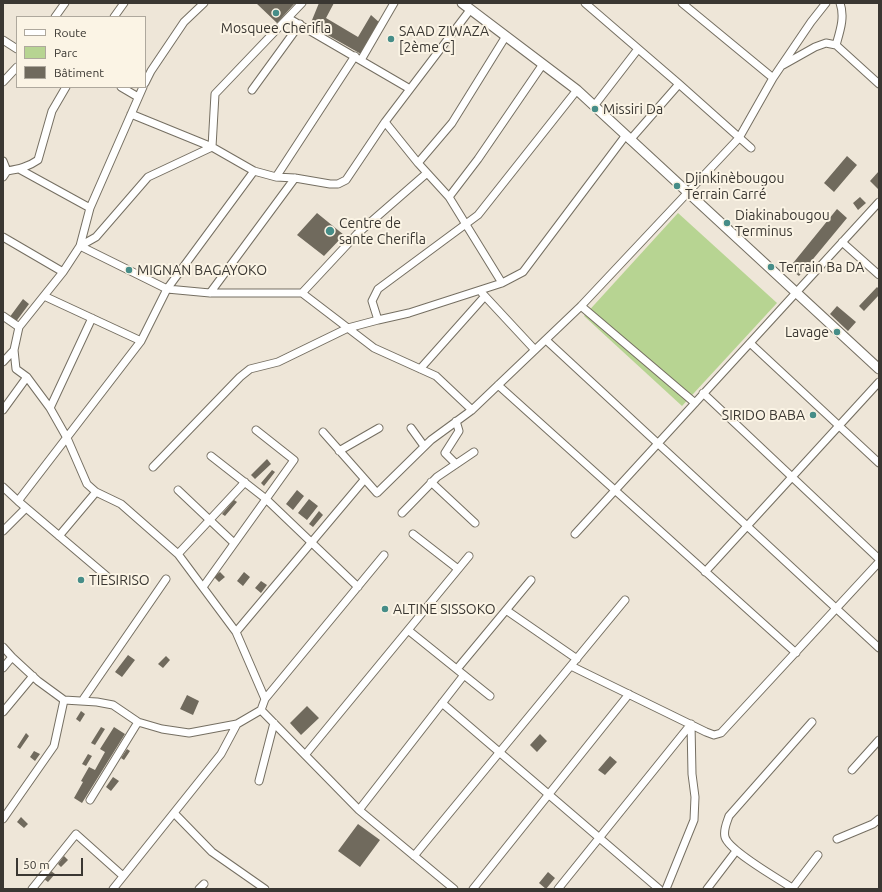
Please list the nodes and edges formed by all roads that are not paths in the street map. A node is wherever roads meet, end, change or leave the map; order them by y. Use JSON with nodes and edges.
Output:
{"nodes":[{"id":1,"x":65,"y":3,"type":"edge"},
{"id":2,"x":124,"y":3,"type":"edge"},
{"id":3,"x":204,"y":3,"type":"edge"},
{"id":4,"x":302,"y":3,"type":"edge"},
{"id":5,"x":394,"y":3,"type":"edge"},
{"id":6,"x":462,"y":3,"type":"edge"},
{"id":7,"x":585,"y":3,"type":"edge"},
{"id":8,"x":682,"y":3,"type":"edge"},
{"id":9,"x":840,"y":3,"type":"edge"},
{"id":10,"x":822,"y":4,"type":"edge"},
{"id":11,"x":594,"y":6,"type":"edge"},
{"id":12,"x":470,"y":10,"type":"junction"},
{"id":13,"x":56,"y":16,"type":"edge"},
{"id":14,"x":115,"y":16,"type":"edge"},
{"id":15,"x":288,"y":18,"type":"junction"},
{"id":16,"x":300,"y":24,"type":"junction"},
{"id":17,"x":506,"y":36,"type":"junction"},
{"id":18,"x":3,"y":40,"type":"edge"},
{"id":19,"x":836,"y":45,"type":"junction"},
{"id":20,"x":16,"y":48,"type":"edge"},
{"id":21,"x":638,"y":49,"type":"junction"},
{"id":22,"x":358,"y":58,"type":"junction"},
{"id":23,"x":543,"y":64,"type":"junction"},
{"id":24,"x":781,"y":66,"type":"junction"},
{"id":25,"x":16,"y":68,"type":"edge"},
{"id":26,"x":773,"y":78,"type":"junction"},
{"id":27,"x":3,"y":82,"type":"edge"},
{"id":28,"x":146,"y":82,"type":"edge"},
{"id":29,"x":679,"y":84,"type":"junction"},
{"id":30,"x":879,"y":84,"type":"edge"},
{"id":31,"x":65,"y":88,"type":"edge"},
{"id":32,"x":123,"y":88,"type":"edge"},
{"id":33,"x":142,"y":88,"type":"edge"},
{"id":34,"x":410,"y":89,"type":"junction"},
{"id":35,"x":252,"y":90,"type":"dead end"},
{"id":36,"x":576,"y":90,"type":"junction"},
{"id":37,"x":138,"y":97,"type":"junction"},
{"id":38,"x":594,"y":106,"type":"junction"},
{"id":39,"x":131,"y":114,"type":"junction"},
{"id":40,"x":384,"y":122,"type":"junction"},
{"id":41,"x":628,"y":138,"type":"junction"},
{"id":42,"x":739,"y":138,"type":"junction"},
{"id":43,"x":212,"y":147,"type":"junction"},
{"id":44,"x":751,"y":148,"type":"dead end"},
{"id":45,"x":3,"y":161,"type":"edge"},
{"id":46,"x":418,"y":163,"type":"junction"},
{"id":47,"x":18,"y":169,"type":"junction"},
{"id":48,"x":254,"y":171,"type":"junction"},
{"id":49,"x":427,"y":173,"type":"junction"},
{"id":50,"x":5,"y":174,"type":"edge"},
{"id":51,"x":276,"y":177,"type":"junction"},
{"id":52,"x":295,"y":178,"type":"junction"},
{"id":53,"x":687,"y":192,"type":"junction"},
{"id":54,"x":449,"y":197,"type":"junction"},
{"id":55,"x":879,"y":202,"type":"edge"},
{"id":56,"x":90,"y":208,"type":"junction"},
{"id":57,"x":466,"y":224,"type":"junction"},
{"id":58,"x":3,"y":237,"type":"edge"},
{"id":59,"x":842,"y":242,"type":"junction"},
{"id":60,"x":80,"y":246,"type":"junction"},
{"id":61,"x":63,"y":272,"type":"junction"},
{"id":62,"x":879,"y":275,"type":"edge"},
{"id":63,"x":502,"y":282,"type":"junction"},
{"id":64,"x":167,"y":289,"type":"junction"},
{"id":65,"x":479,"y":290,"type":"junction"},
{"id":66,"x":796,"y":292,"type":"junction"},
{"id":67,"x":210,"y":293,"type":"junction"},
{"id":68,"x":302,"y":293,"type":"junction"},
{"id":69,"x":44,"y":296,"type":"junction"},
{"id":70,"x":485,"y":296,"type":"junction"},
{"id":71,"x":581,"y":306,"type":"junction"},
{"id":72,"x":3,"y":316,"type":"edge"},
{"id":73,"x":92,"y":318,"type":"junction"},
{"id":74,"x":378,"y":320,"type":"junction"},
{"id":75,"x":19,"y":327,"type":"junction"},
{"id":76,"x":348,"y":328,"type":"junction"},
{"id":77,"x":546,"y":340,"type":"junction"},
{"id":78,"x":142,"y":341,"type":"junction"},
{"id":79,"x":750,"y":343,"type":"junction"},
{"id":80,"x":14,"y":350,"type":"junction"},
{"id":81,"x":535,"y":350,"type":"junction"},
{"id":82,"x":3,"y":362,"type":"edge"},
{"id":83,"x":420,"y":369,"type":"junction"},
{"id":84,"x":879,"y":369,"type":"edge"},
{"id":85,"x":27,"y":377,"type":"junction"},
{"id":86,"x":879,"y":382,"type":"edge"},
{"id":87,"x":498,"y":385,"type":"junction"},
{"id":88,"x":704,"y":393,"type":"junction"},
{"id":89,"x":695,"y":403,"type":"junction"},
{"id":90,"x":50,"y":408,"type":"junction"},
{"id":91,"x":3,"y":410,"type":"edge"},
{"id":92,"x":472,"y":410,"type":"junction"},
{"id":93,"x":456,"y":421,"type":"junction"},
{"id":94,"x":839,"y":426,"type":"junction"},
{"id":95,"x":379,"y":428,"type":"dead end"},
{"id":96,"x":411,"y":428,"type":"dead end"},
{"id":97,"x":256,"y":430,"type":"dead end"},
{"id":98,"x":323,"y":432,"type":"dead end"},
{"id":99,"x":67,"y":438,"type":"junction"},
{"id":100,"x":658,"y":443,"type":"junction"},
{"id":101,"x":424,"y":446,"type":"junction"},
{"id":102,"x":339,"y":451,"type":"junction"},
{"id":103,"x":474,"y":452,"type":"dead end"},
{"id":104,"x":210,"y":456,"type":"dead end"},
{"id":105,"x":879,"y":462,"type":"edge"},
{"id":106,"x":456,"y":464,"type":"junction"},
{"id":107,"x":153,"y":467,"type":"dead end"},
{"id":108,"x":792,"y":477,"type":"junction"},
{"id":109,"x":364,"y":480,"type":"junction"},
{"id":110,"x":245,"y":482,"type":"junction"},
{"id":111,"x":431,"y":482,"type":"junction"},
{"id":112,"x":3,"y":487,"type":"edge"},
{"id":113,"x":178,"y":490,"type":"dead end"},
{"id":114,"x":614,"y":490,"type":"junction"},
{"id":115,"x":96,"y":492,"type":"junction"},
{"id":116,"x":266,"y":499,"type":"junction"},
{"id":117,"x":18,"y":501,"type":"junction"},
{"id":118,"x":26,"y":508,"type":"junction"},
{"id":119,"x":402,"y":513,"type":"dead end"},
{"id":120,"x":210,"y":520,"type":"junction"},
{"id":121,"x":476,"y":523,"type":"dead end"},
{"id":122,"x":747,"y":526,"type":"junction"},
{"id":123,"x":3,"y":531,"type":"edge"},
{"id":124,"x":413,"y":534,"type":"dead end"},
{"id":125,"x":575,"y":534,"type":"dead end"},
{"id":126,"x":59,"y":536,"type":"junction"},
{"id":127,"x":312,"y":542,"type":"junction"},
{"id":128,"x":234,"y":543,"type":"junction"},
{"id":129,"x":178,"y":554,"type":"junction"},
{"id":130,"x":384,"y":556,"type":"dead end"},
{"id":131,"x":469,"y":556,"type":"dead end"},
{"id":132,"x":879,"y":561,"type":"edge"},
{"id":133,"x":458,"y":568,"type":"junction"},
{"id":134,"x":705,"y":572,"type":"junction"},
{"id":135,"x":110,"y":579,"type":"dead end"},
{"id":136,"x":166,"y":579,"type":"dead end"},
{"id":137,"x":531,"y":580,"type":"dead end"},
{"id":138,"x":202,"y":587,"type":"junction"},
{"id":139,"x":358,"y":587,"type":"junction"},
{"id":140,"x":625,"y":600,"type":"dead end"},
{"id":141,"x":836,"y":609,"type":"junction"},
{"id":142,"x":506,"y":610,"type":"junction"},
{"id":143,"x":408,"y":630,"type":"junction"},
{"id":144,"x":236,"y":632,"type":"junction"},
{"id":145,"x":3,"y":647,"type":"edge"},
{"id":146,"x":879,"y":648,"type":"edge"},
{"id":147,"x":796,"y":652,"type":"junction"},
{"id":148,"x":12,"y":658,"type":"junction"},
{"id":149,"x":577,"y":659,"type":"junction"},
{"id":150,"x":571,"y":666,"type":"junction"},
{"id":151,"x":3,"y":668,"type":"edge"},
{"id":152,"x":457,"y":669,"type":"junction"},
{"id":153,"x":464,"y":675,"type":"junction"},
{"id":154,"x":33,"y":676,"type":"junction"},
{"id":155,"x":629,"y":694,"type":"junction"},
{"id":156,"x":490,"y":696,"type":"dead end"},
{"id":157,"x":265,"y":699,"type":"junction"},
{"id":158,"x":64,"y":700,"type":"junction"},
{"id":159,"x":82,"y":701,"type":"junction"},
{"id":160,"x":442,"y":703,"type":"junction"},
{"id":161,"x":260,"y":710,"type":"junction"},
{"id":162,"x":3,"y":712,"type":"edge"},
{"id":163,"x":138,"y":722,"type":"junction"},
{"id":164,"x":812,"y":722,"type":"dead end"},
{"id":165,"x":274,"y":723,"type":"junction"},
{"id":166,"x":237,"y":724,"type":"junction"},
{"id":167,"x":691,"y":724,"type":"junction"},
{"id":168,"x":879,"y":740,"type":"edge"},
{"id":169,"x":500,"y":752,"type":"junction"},
{"id":170,"x":305,"y":755,"type":"junction"},
{"id":171,"x":852,"y":770,"type":"dead end"},
{"id":172,"x":259,"y":781,"type":"dead end"},
{"id":173,"x":549,"y":794,"type":"junction"},
{"id":174,"x":90,"y":800,"type":"dead end"},
{"id":175,"x":359,"y":810,"type":"junction"},
{"id":176,"x":174,"y":813,"type":"junction"},
{"id":177,"x":3,"y":819,"type":"edge"},
{"id":178,"x":879,"y":819,"type":"edge"},
{"id":179,"x":600,"y":837,"type":"junction"},
{"id":180,"x":837,"y":839,"type":"dead end"},
{"id":181,"x":736,"y":851,"type":"junction"},
{"id":182,"x":818,"y":855,"type":"dead end"},
{"id":183,"x":414,"y":856,"type":"junction"},
{"id":184,"x":123,"y":876,"type":"junction"},
{"id":185,"x":32,"y":889,"type":"edge"},
{"id":186,"x":113,"y":889,"type":"edge"},
{"id":187,"x":265,"y":889,"type":"edge"},
{"id":188,"x":454,"y":889,"type":"edge"},
{"id":189,"x":473,"y":889,"type":"edge"},
{"id":190,"x":558,"y":889,"type":"edge"},
{"id":191,"x":659,"y":889,"type":"edge"},
{"id":192,"x":666,"y":889,"type":"edge"},
{"id":193,"x":707,"y":889,"type":"edge"},
{"id":194,"x":793,"y":889,"type":"edge"}],
"edges":[{"from":1,"to":13,"type":"street"},
{"from":2,"to":14,"type":"street"},
{"from":3,"to":28,"type":"street"},
{"from":4,"to":15,"type":"street"},
{"from":5,"to":22,"type":"street"},
{"from":6,"to":12,"type":"street"},
{"from":7,"to":11,"type":"street"},
{"from":8,"to":26,"type":"street"},
{"from":9,"to":19,"type":"street"},
{"from":10,"to":24,"type":"street"},
{"from":11,"to":21,"type":"street"},
{"from":12,"to":17,"type":"street"},
{"from":12,"to":34,"type":"street"},
{"from":15,"to":16,"type":"street"},
{"from":15,"to":43,"type":"street"},
{"from":16,"to":22,"type":"street"},
{"from":16,"to":35,"type":"street"},
{"from":17,"to":23,"type":"street"},
{"from":17,"to":46,"type":"street"},
{"from":18,"to":20,"type":"street"},
{"from":19,"to":24,"type":"street"},
{"from":19,"to":30,"type":"street"},
{"from":21,"to":29,"type":"street"},
{"from":21,"to":38,"type":"street"},
{"from":22,"to":34,"type":"street"},
{"from":22,"to":51,"type":"street"},
{"from":23,"to":36,"type":"street"},
{"from":23,"to":54,"type":"street"},
{"from":24,"to":26,"type":"street"},
{"from":25,"to":27,"type":"street"},
{"from":26,"to":42,"type":"street"},
{"from":29,"to":41,"type":"street"},
{"from":29,"to":42,"type":"street"},
{"from":31,"to":47,"type":"street"},
{"from":32,"to":37,"type":"street"},
{"from":33,"to":37,"type":"street"},
{"from":34,"to":40,"type":"street"},
{"from":36,"to":38,"type":"street"},
{"from":36,"to":57,"type":"street"},
{"from":37,"to":39,"type":"street"},
{"from":38,"to":41,"type":"street"},
{"from":39,"to":43,"type":"street"},
{"from":39,"to":56,"type":"street"},
{"from":40,"to":46,"type":"street"},
{"from":40,"to":52,"type":"street"},
{"from":41,"to":53,"type":"street"},
{"from":41,"to":63,"type":"street"},
{"from":42,"to":44,"type":"street"},
{"from":42,"to":53,"type":"street"},
{"from":43,"to":48,"type":"street"},
{"from":43,"to":60,"type":"street"},
{"from":45,"to":50,"type":"street"},
{"from":46,"to":49,"type":"street"},
{"from":47,"to":50,"type":"street"},
{"from":47,"to":56,"type":"street"},
{"from":48,"to":51,"type":"street"},
{"from":48,"to":64,"type":"street"},
{"from":49,"to":54,"type":"street"},
{"from":49,"to":68,"type":"street"},
{"from":51,"to":52,"type":"street"},
{"from":52,"to":67,"type":"street"},
{"from":53,"to":66,"type":"street"},
{"from":53,"to":71,"type":"street"},
{"from":54,"to":57,"type":"street"},
{"from":55,"to":59,"type":"street"},
{"from":56,"to":60,"type":"street"},
{"from":57,"to":63,"type":"street"},
{"from":57,"to":74,"type":"street"},
{"from":58,"to":61,"type":"street"},
{"from":59,"to":62,"type":"street"},
{"from":59,"to":66,"type":"street"},
{"from":60,"to":61,"type":"street"},
{"from":60,"to":64,"type":"street"},
{"from":61,"to":69,"type":"street"},
{"from":63,"to":65,"type":"street"},
{"from":64,"to":67,"type":"street"},
{"from":64,"to":78,"type":"street"},
{"from":65,"to":70,"type":"street"},
{"from":65,"to":74,"type":"street"},
{"from":66,"to":79,"type":"street"},
{"from":66,"to":84,"type":"street"},
{"from":67,"to":68,"type":"street"},
{"from":68,"to":76,"type":"street"},
{"from":69,"to":73,"type":"street"},
{"from":69,"to":75,"type":"street"},
{"from":70,"to":81,"type":"street"},
{"from":70,"to":83,"type":"street"},
{"from":71,"to":77,"type":"street"},
{"from":71,"to":89,"type":"street"},
{"from":72,"to":75,"type":"street"},
{"from":73,"to":78,"type":"street"},
{"from":73,"to":90,"type":"street"},
{"from":74,"to":76,"type":"street"},
{"from":75,"to":80,"type":"street"},
{"from":76,"to":83,"type":"street"},
{"from":76,"to":107,"type":"street"},
{"from":77,"to":81,"type":"street"},
{"from":77,"to":100,"type":"street"},
{"from":78,"to":99,"type":"street"},
{"from":79,"to":88,"type":"street"},
{"from":79,"to":94,"type":"street"},
{"from":80,"to":82,"type":"street"},
{"from":80,"to":85,"type":"street"},
{"from":81,"to":87,"type":"street"},
{"from":83,"to":92,"type":"street"},
{"from":85,"to":90,"type":"street"},
{"from":85,"to":91,"type":"street"},
{"from":86,"to":94,"type":"street"},
{"from":87,"to":92,"type":"street"},
{"from":87,"to":114,"type":"street"},
{"from":88,"to":89,"type":"street"},
{"from":88,"to":108,"type":"street"},
{"from":89,"to":100,"type":"street"},
{"from":90,"to":99,"type":"street"},
{"from":92,"to":93,"type":"street"},
{"from":93,"to":101,"type":"street"},
{"from":93,"to":106,"type":"street"},
{"from":94,"to":105,"type":"street"},
{"from":94,"to":108,"type":"street"},
{"from":95,"to":102,"type":"street"},
{"from":96,"to":101,"type":"street"},
{"from":97,"to":116,"type":"street"},
{"from":98,"to":102,"type":"street"},
{"from":99,"to":115,"type":"street"},
{"from":99,"to":117,"type":"street"},
{"from":100,"to":114,"type":"street"},
{"from":100,"to":122,"type":"street"},
{"from":101,"to":109,"type":"street"},
{"from":102,"to":109,"type":"street"},
{"from":103,"to":106,"type":"street"},
{"from":104,"to":110,"type":"street"},
{"from":106,"to":111,"type":"street"},
{"from":108,"to":122,"type":"street"},
{"from":108,"to":132,"type":"street"},
{"from":109,"to":127,"type":"street"},
{"from":110,"to":116,"type":"street"},
{"from":110,"to":120,"type":"street"},
{"from":111,"to":119,"type":"street"},
{"from":111,"to":121,"type":"street"},
{"from":112,"to":117,"type":"street"},
{"from":113,"to":120,"type":"street"},
{"from":114,"to":125,"type":"street"},
{"from":114,"to":134,"type":"street"},
{"from":115,"to":126,"type":"street"},
{"from":115,"to":129,"type":"street"},
{"from":116,"to":127,"type":"street"},
{"from":116,"to":128,"type":"street"},
{"from":117,"to":118,"type":"street"},
{"from":118,"to":123,"type":"street"},
{"from":118,"to":126,"type":"street"},
{"from":120,"to":128,"type":"street"},
{"from":120,"to":129,"type":"street"},
{"from":122,"to":134,"type":"street"},
{"from":122,"to":141,"type":"street"},
{"from":124,"to":133,"type":"street"},
{"from":126,"to":135,"type":"street"},
{"from":127,"to":139,"type":"street"},
{"from":127,"to":144,"type":"street"},
{"from":128,"to":138,"type":"street"},
{"from":129,"to":138,"type":"street"},
{"from":130,"to":139,"type":"street"},
{"from":131,"to":133,"type":"street"},
{"from":132,"to":141,"type":"street"},
{"from":133,"to":143,"type":"street"},
{"from":134,"to":147,"type":"street"},
{"from":136,"to":159,"type":"street"},
{"from":137,"to":142,"type":"street"},
{"from":138,"to":144,"type":"street"},
{"from":139,"to":157,"type":"street"},
{"from":140,"to":149,"type":"street"},
{"from":141,"to":146,"type":"street"},
{"from":141,"to":147,"type":"street"},
{"from":142,"to":149,"type":"street"},
{"from":142,"to":152,"type":"street"},
{"from":143,"to":152,"type":"street"},
{"from":143,"to":170,"type":"street"},
{"from":144,"to":157,"type":"street"},
{"from":145,"to":148,"type":"street"},
{"from":147,"to":167,"type":"street"},
{"from":148,"to":151,"type":"street"},
{"from":148,"to":154,"type":"street"},
{"from":149,"to":150,"type":"street"},
{"from":150,"to":155,"type":"street"},
{"from":150,"to":169,"type":"street"},
{"from":152,"to":153,"type":"street"},
{"from":153,"to":156,"type":"street"},
{"from":153,"to":160,"type":"street"},
{"from":154,"to":158,"type":"street"},
{"from":154,"to":162,"type":"street"},
{"from":155,"to":167,"type":"street"},
{"from":155,"to":173,"type":"street"},
{"from":157,"to":161,"type":"street"},
{"from":158,"to":159,"type":"street"},
{"from":158,"to":177,"type":"street"},
{"from":159,"to":163,"type":"street"},
{"from":160,"to":169,"type":"street"},
{"from":160,"to":175,"type":"street"},
{"from":161,"to":165,"type":"street"},
{"from":161,"to":166,"type":"street"},
{"from":163,"to":166,"type":"street"},
{"from":163,"to":174,"type":"street"},
{"from":164,"to":181,"type":"street"},
{"from":165,"to":170,"type":"street"},
{"from":165,"to":172,"type":"street"},
{"from":166,"to":176,"type":"street"},
{"from":167,"to":179,"type":"street"},
{"from":167,"to":192,"type":"street"},
{"from":168,"to":171,"type":"street"},
{"from":169,"to":173,"type":"street"},
{"from":169,"to":183,"type":"street"},
{"from":170,"to":175,"type":"street"},
{"from":173,"to":179,"type":"street"},
{"from":173,"to":189,"type":"street"},
{"from":175,"to":183,"type":"street"},
{"from":176,"to":184,"type":"street"},
{"from":176,"to":187,"type":"street"},
{"from":178,"to":180,"type":"street"},
{"from":179,"to":190,"type":"street"},
{"from":179,"to":191,"type":"street"},
{"from":181,"to":193,"type":"street"},
{"from":181,"to":194,"type":"street"},
{"from":182,"to":194,"type":"street"},
{"from":183,"to":188,"type":"street"},
{"from":184,"to":185,"type":"street"},
{"from":184,"to":186,"type":"street"}]}
